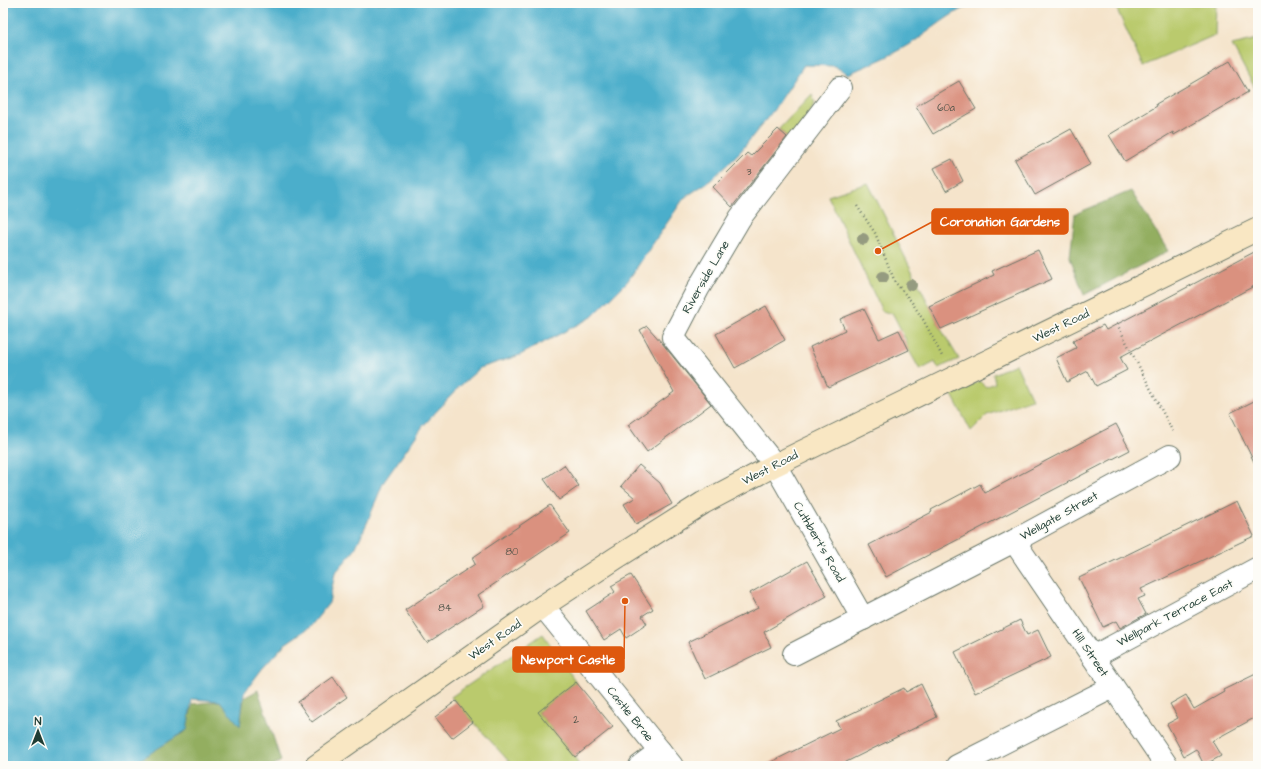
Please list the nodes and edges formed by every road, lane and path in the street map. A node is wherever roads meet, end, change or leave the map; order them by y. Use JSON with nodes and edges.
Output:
{"nodes":[{"id":1,"x":840,"y":88,"type":"dead end"},
{"id":2,"x":857,"y":206,"type":"dead end"},
{"id":3,"x":1258,"y":229,"type":"edge"},
{"id":4,"x":1106,"y":303,"type":"junction"},
{"id":5,"x":953,"y":378,"type":"junction"},
{"id":6,"x":1170,"y":456,"type":"joint"},
{"id":7,"x":775,"y":465,"type":"junction"},
{"id":8,"x":1014,"y":541,"type":"junction"},
{"id":9,"x":1258,"y":568,"type":"edge"},
{"id":10,"x":543,"y":606,"type":"junction"},
{"id":11,"x":863,"y":619,"type":"junction"},
{"id":12,"x":794,"y":654,"type":"dead end"},
{"id":13,"x":1093,"y":657,"type":"junction"},
{"id":14,"x":1113,"y":687,"type":"junction"},
{"id":15,"x":666,"y":759,"type":"edge"},
{"id":16,"x":316,"y":766,"type":"edge"},
{"id":17,"x":640,"y":766,"type":"edge"},
{"id":18,"x":957,"y":766,"type":"edge"},
{"id":19,"x":1167,"y":766,"type":"edge"}],
"edges":[{"from":1,"to":7,"type":"street","name":"Riverside Lane"},
{"from":2,"to":5,"type":"path"},
{"from":3,"to":4,"type":"main road","name":"West Road"},
{"from":4,"to":5,"type":"main road","name":"West Road"},
{"from":4,"to":6,"type":"path"},
{"from":5,"to":7,"type":"main road","name":"West Road"},
{"from":6,"to":8,"type":"street","name":"Wellgate Street"},
{"from":7,"to":10,"type":"main road","name":"West Road"},
{"from":7,"to":11,"type":"street","name":"Cuthbert's Road"},
{"from":8,"to":11,"type":"street","name":"Wellgate Street"},
{"from":8,"to":13,"type":"street","name":"Hill Street"},
{"from":9,"to":13,"type":"street","name":"Wellpark Terrace East"},
{"from":10,"to":15,"type":"street","name":"Castle Brae"},
{"from":10,"to":16,"type":"main road","name":"West Road"},
{"from":11,"to":12,"type":"street","name":"Wellgate Street"},
{"from":13,"to":14,"type":"street","name":"Hill Street"},
{"from":14,"to":18,"type":"street"},
{"from":14,"to":19,"type":"street","name":"Hill Street"},
{"from":15,"to":17,"type":"street"}]}
